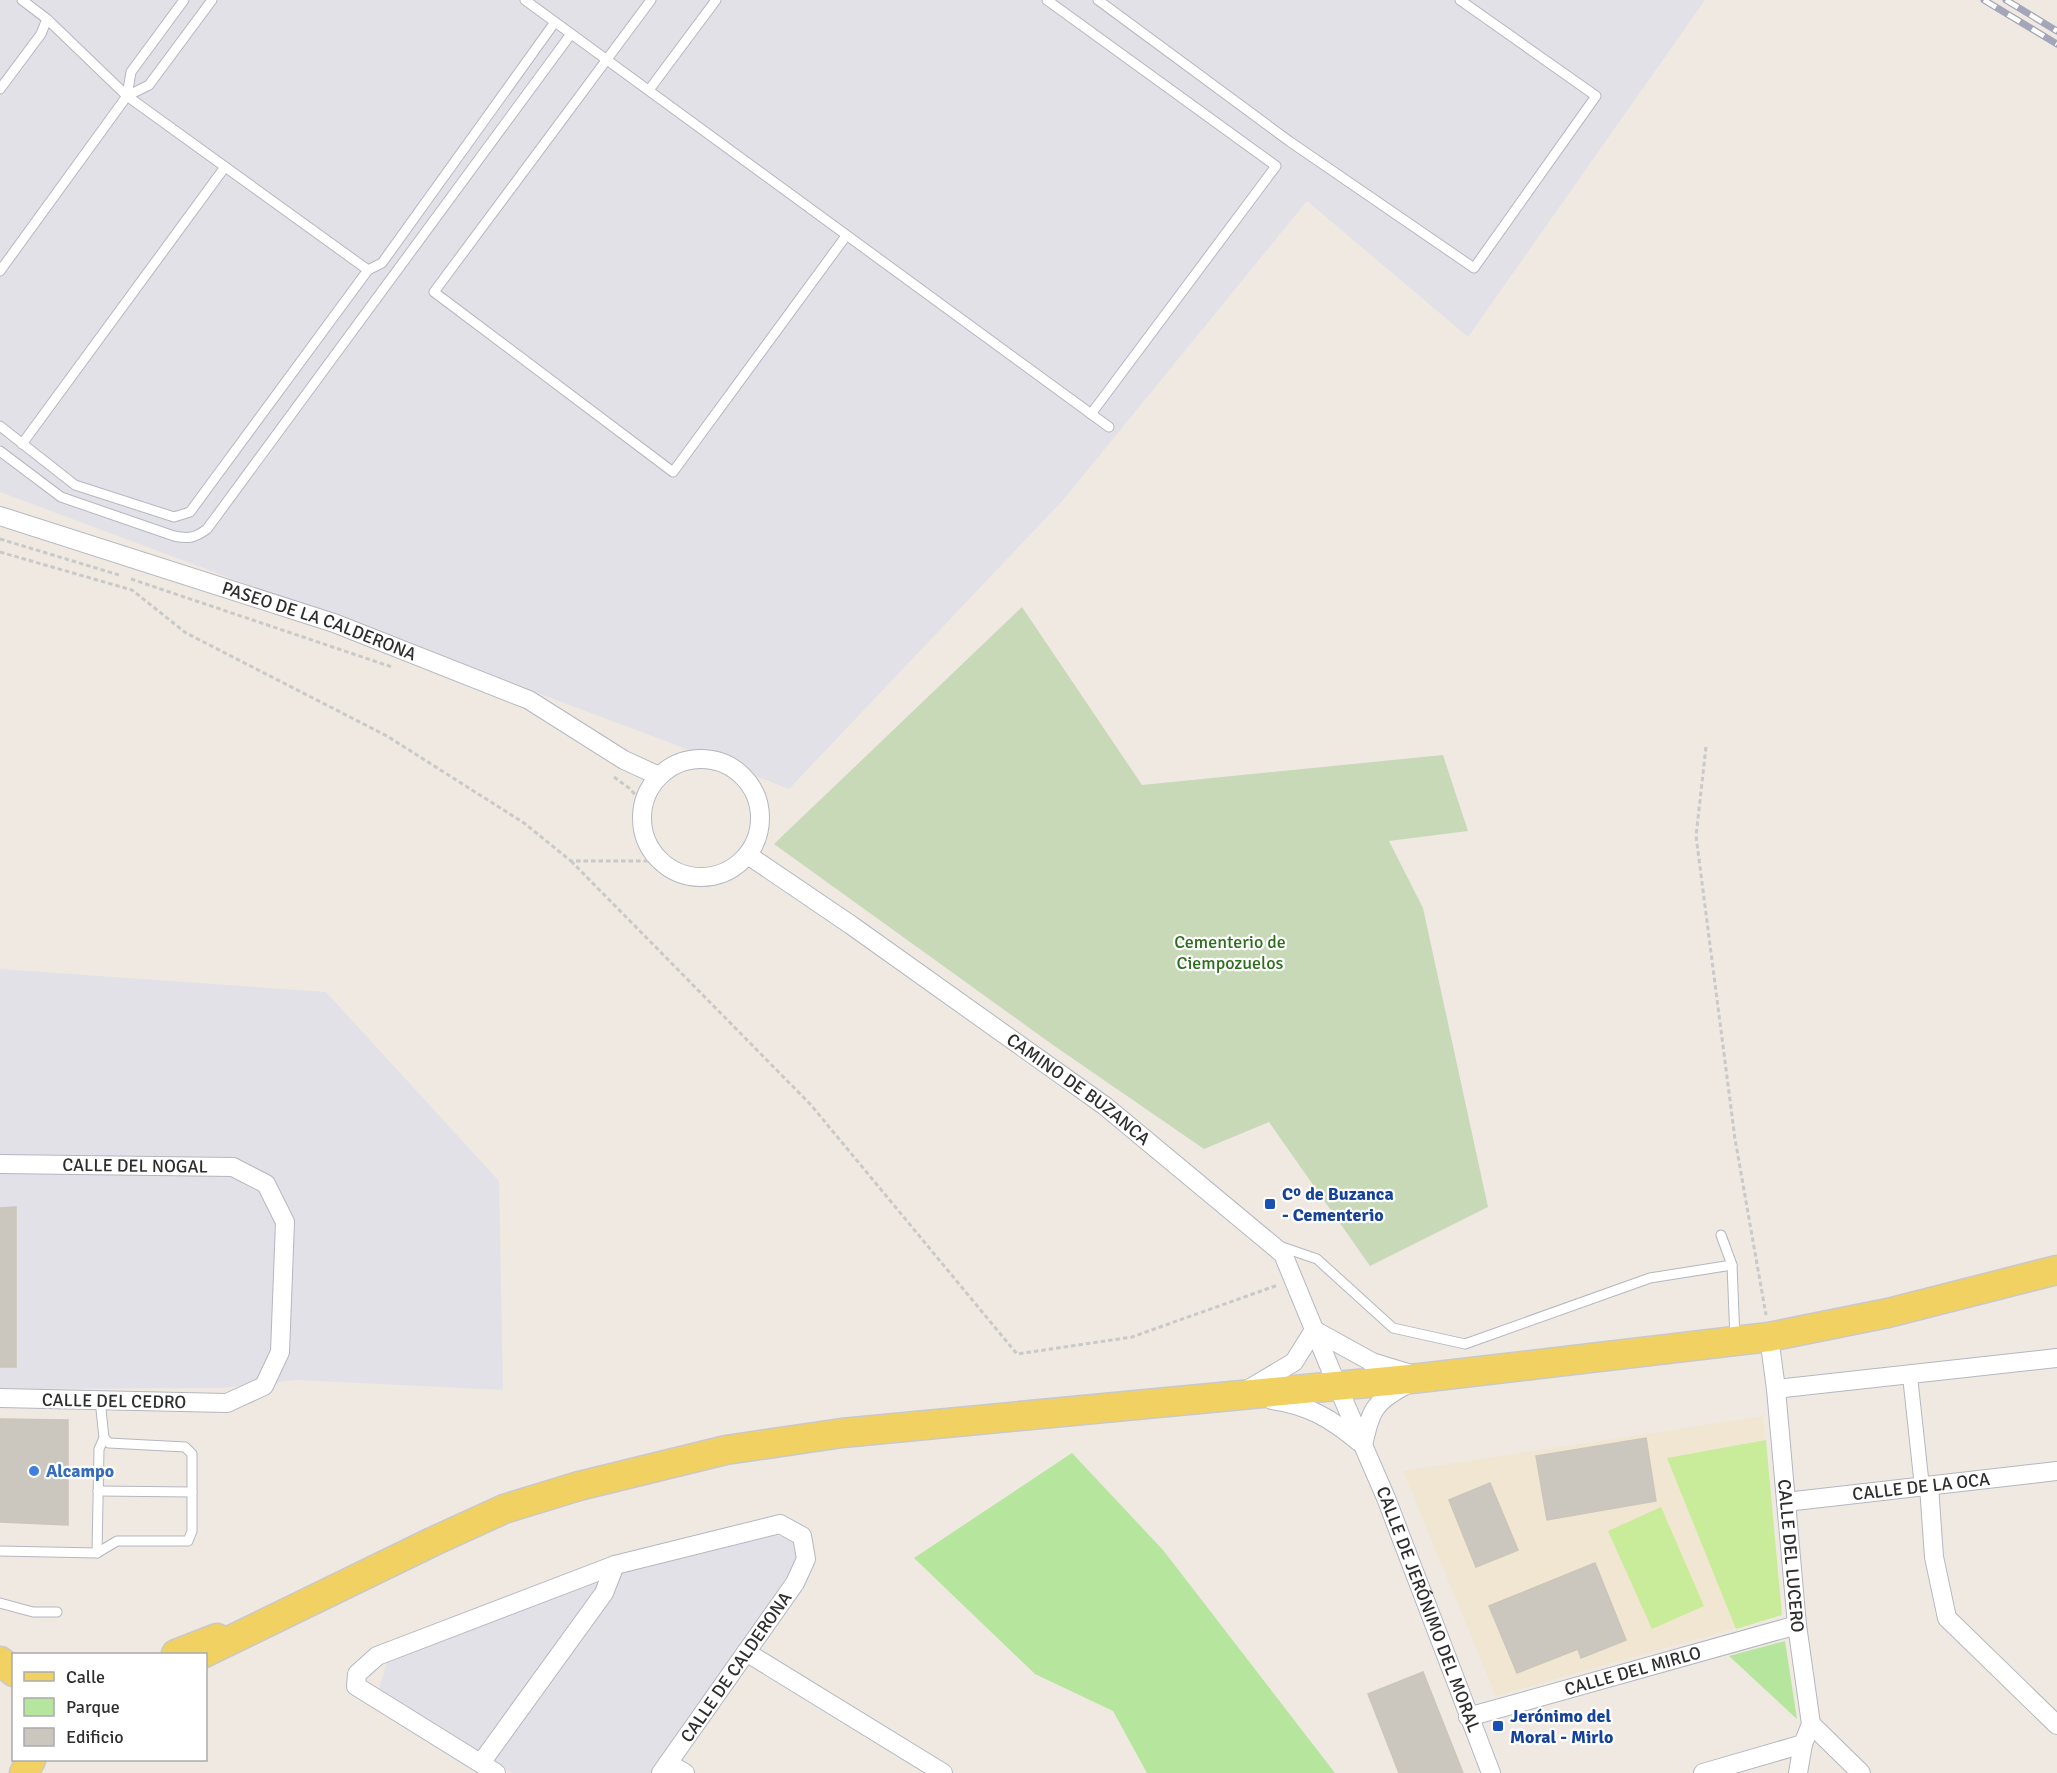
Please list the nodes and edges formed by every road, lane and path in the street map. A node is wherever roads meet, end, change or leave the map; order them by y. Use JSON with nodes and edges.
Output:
{"nodes":[{"id":1,"x":22,"y":0,"type":"edge"},
{"id":2,"x":184,"y":0,"type":"edge"},
{"id":3,"x":212,"y":0,"type":"edge"},
{"id":4,"x":525,"y":0,"type":"edge"},
{"id":5,"x":651,"y":0,"type":"edge"},
{"id":6,"x":716,"y":0,"type":"edge"},
{"id":7,"x":1047,"y":0,"type":"edge"},
{"id":8,"x":1098,"y":0,"type":"edge"},
{"id":9,"x":1460,"y":0,"type":"edge"},
{"id":10,"x":47,"y":19,"type":"junction"},
{"id":11,"x":555,"y":22,"type":"junction"},
{"id":12,"x":571,"y":34,"type":"junction"},
{"id":13,"x":606,"y":60,"type":"junction"},
{"id":14,"x":0,"y":89,"type":"edge"},
{"id":15,"x":650,"y":90,"type":"junction"},
{"id":16,"x":127,"y":96,"type":"junction"},
{"id":17,"x":225,"y":167,"type":"junction"},
{"id":18,"x":846,"y":236,"type":"junction"},
{"id":19,"x":368,"y":270,"type":"junction"},
{"id":20,"x":0,"y":271,"type":"edge"},
{"id":21,"x":1091,"y":414,"type":"junction"},
{"id":22,"x":0,"y":426,"type":"edge"},
{"id":23,"x":1109,"y":427,"type":"dead end"},
{"id":24,"x":22,"y":444,"type":"junction"},
{"id":25,"x":0,"y":451,"type":"edge"},
{"id":26,"x":0,"y":516,"type":"edge"},
{"id":27,"x":0,"y":539,"type":"edge"},
{"id":28,"x":0,"y":552,"type":"edge"},
{"id":29,"x":399,"y":670,"type":"dead end"},
{"id":30,"x":1706,"y":747,"type":"dead end"},
{"id":31,"x":611,"y":775,"type":"dead end"},
{"id":32,"x":650,"y":790,"type":"junction"},
{"id":33,"x":748,"y":855,"type":"junction"},
{"id":34,"x":571,"y":861,"type":"junction"},
{"id":35,"x":660,"y":861,"type":"junction"},
{"id":36,"x":0,"y":1164,"type":"edge"},
{"id":37,"x":1721,"y":1234,"type":"dead end"},
{"id":38,"x":1269,"y":1242,"type":"junction"},
{"id":39,"x":1732,"y":1265,"type":"junction"},
{"id":40,"x":2057,"y":1270,"type":"edge"},
{"id":41,"x":1294,"y":1279,"type":"junction"},
{"id":42,"x":1314,"y":1330,"type":"junction"},
{"id":43,"x":1769,"y":1337,"type":"junction"},
{"id":44,"x":1736,"y":1341,"type":"junction"},
{"id":45,"x":2057,"y":1358,"type":"edge"},
{"id":46,"x":1910,"y":1376,"type":"junction"},
{"id":47,"x":1420,"y":1377,"type":"junction"},
{"id":48,"x":1337,"y":1385,"type":"junction"},
{"id":49,"x":1776,"y":1389,"type":"junction"},
{"id":50,"x":1238,"y":1396,"type":"junction"},
{"id":51,"x":0,"y":1398,"type":"edge"},
{"id":52,"x":100,"y":1400,"type":"junction"},
{"id":53,"x":227,"y":1403,"type":"joint"},
{"id":54,"x":104,"y":1438,"type":"junction"},
{"id":55,"x":1363,"y":1445,"type":"junction"},
{"id":56,"x":2057,"y":1471,"type":"edge"},
{"id":57,"x":1926,"y":1486,"type":"junction"},
{"id":58,"x":98,"y":1491,"type":"junction"},
{"id":59,"x":192,"y":1492,"type":"junction"},
{"id":60,"x":1786,"y":1502,"type":"junction"},
{"id":61,"x":0,"y":1551,"type":"edge"},
{"id":62,"x":97,"y":1553,"type":"junction"},
{"id":63,"x":615,"y":1565,"type":"junction"},
{"id":64,"x":0,"y":1603,"type":"edge"},
{"id":65,"x":303,"y":1604,"type":"junction"},
{"id":66,"x":57,"y":1612,"type":"dead end"},
{"id":67,"x":1797,"y":1625,"type":"junction"},
{"id":68,"x":746,"y":1652,"type":"junction"},
{"id":69,"x":179,"y":1653,"type":"edge"},
{"id":70,"x":204,"y":1653,"type":"edge"},
{"id":71,"x":0,"y":1661,"type":"edge"},
{"id":72,"x":12,"y":1670,"type":"edge"},
{"id":73,"x":1468,"y":1717,"type":"junction"},
{"id":74,"x":1811,"y":1724,"type":"junction"},
{"id":75,"x":2057,"y":1725,"type":"edge"},
{"id":76,"x":1803,"y":1744,"type":"junction"},
{"id":77,"x":489,"y":1768,"type":"edge"},
{"id":78,"x":665,"y":1768,"type":"edge"},
{"id":79,"x":685,"y":1773,"type":"edge"},
{"id":80,"x":943,"y":1773,"type":"edge"},
{"id":81,"x":1491,"y":1773,"type":"edge"},
{"id":82,"x":1703,"y":1773,"type":"edge"},
{"id":83,"x":1798,"y":1773,"type":"edge"},
{"id":84,"x":1861,"y":1773,"type":"edge"}],
"edges":[{"from":1,"to":10,"type":"lane"},
{"from":2,"to":16,"type":"lane"},
{"from":3,"to":16,"type":"lane"},
{"from":4,"to":11,"type":"lane"},
{"from":5,"to":13,"type":"lane"},
{"from":6,"to":15,"type":"lane"},
{"from":7,"to":21,"type":"lane"},
{"from":8,"to":9,"type":"lane"},
{"from":10,"to":14,"type":"lane"},
{"from":10,"to":16,"type":"lane"},
{"from":11,"to":12,"type":"lane"},
{"from":11,"to":19,"type":"lane"},
{"from":12,"to":13,"type":"lane"},
{"from":12,"to":25,"type":"lane"},
{"from":13,"to":15,"type":"lane"},
{"from":13,"to":18,"type":"lane"},
{"from":15,"to":18,"type":"lane"},
{"from":16,"to":17,"type":"lane"},
{"from":16,"to":20,"type":"lane"},
{"from":17,"to":19,"type":"lane"},
{"from":17,"to":24,"type":"lane"},
{"from":18,"to":21,"type":"lane"},
{"from":19,"to":24,"type":"lane"},
{"from":21,"to":23,"type":"lane"},
{"from":22,"to":24,"type":"lane"},
{"from":26,"to":32,"type":"street","name":"PASEO DE LA CALDERONA"},
{"from":27,"to":29,"type":"path"},
{"from":28,"to":34,"type":"path"},
{"from":30,"to":43,"type":"path"},
{"from":31,"to":32,"type":"path"},
{"from":32,"to":33,"type":"street"},
{"from":32,"to":35,"type":"street"},
{"from":33,"to":35,"type":"street"},
{"from":33,"to":38,"type":"street","name":"CAMINO DE BUZANCA"},
{"from":34,"to":35,"type":"path"},
{"from":34,"to":41,"type":"path"},
{"from":36,"to":53,"type":"street","name":"CALLE DEL NOGAL"},
{"from":37,"to":39,"type":"lane"},
{"from":38,"to":39,"type":"lane"},
{"from":38,"to":41,"type":"street","name":"CAMINO DE BUZANCA"},
{"from":39,"to":44,"type":"lane"},
{"from":40,"to":43,"type":"main road"},
{"from":41,"to":42,"type":"street","name":"CAMINO DE BUZANCA"},
{"from":42,"to":47,"type":"street"},
{"from":42,"to":48,"type":"street","name":"CAMINO DE BUZANCA"},
{"from":42,"to":50,"type":"street"},
{"from":43,"to":44,"type":"main road"},
{"from":43,"to":49,"type":"street","name":"CALLE DEL LUCERO"},
{"from":44,"to":47,"type":"main road"},
{"from":45,"to":46,"type":"street"},
{"from":46,"to":49,"type":"street"},
{"from":46,"to":57,"type":"street"},
{"from":47,"to":48,"type":"main road"},
{"from":47,"to":55,"type":"street"},
{"from":48,"to":50,"type":"main road"},
{"from":48,"to":55,"type":"street","name":"CALLE DE JERÓNIMO DEL MORAL"},
{"from":49,"to":60,"type":"street","name":"CALLE DEL LUCERO"},
{"from":50,"to":55,"type":"street","name":"CALLE DE JERÓNIMO DEL MORAL"},
{"from":50,"to":65,"type":"main road"},
{"from":51,"to":52,"type":"street","name":"CALLE DEL CEDRO"},
{"from":52,"to":53,"type":"street","name":"CALLE DEL CEDRO"},
{"from":52,"to":54,"type":"lane"},
{"from":54,"to":58,"type":"lane"},
{"from":54,"to":59,"type":"lane"},
{"from":55,"to":73,"type":"street","name":"CALLE DE JERÓNIMO DEL MORAL"},
{"from":56,"to":57,"type":"street","name":"CALLE DE LA OCA"},
{"from":57,"to":60,"type":"street","name":"CALLE DE LA OCA"},
{"from":57,"to":75,"type":"street"},
{"from":58,"to":59,"type":"lane"},
{"from":58,"to":62,"type":"lane"},
{"from":59,"to":62,"type":"lane"},
{"from":60,"to":67,"type":"street","name":"CALLE DEL LUCERO"},
{"from":61,"to":62,"type":"lane"},
{"from":63,"to":68,"type":"street","name":"CALLE DE CALDERONA"},
{"from":63,"to":77,"type":"street"},
{"from":63,"to":77,"type":"street"},
{"from":64,"to":66,"type":"lane"},
{"from":65,"to":69,"type":"main road"},
{"from":65,"to":70,"type":"main road"},
{"from":67,"to":73,"type":"street","name":"CALLE DEL MIRLO"},
{"from":67,"to":74,"type":"street","name":"CALLE DEL LUCERO"},
{"from":68,"to":78,"type":"street","name":"CALLE DE CALDERONA"},
{"from":68,"to":80,"type":"street"},
{"from":71,"to":72,"type":"main road"},
{"from":73,"to":81,"type":"street","name":"CALLE DE JERÓNIMO DEL MORAL"},
{"from":74,"to":76,"type":"street","name":"CALLE DEL LUCERO"},
{"from":74,"to":84,"type":"street"},
{"from":76,"to":82,"type":"street"},
{"from":76,"to":83,"type":"street","name":"CALLE DEL LUCERO"},
{"from":78,"to":79,"type":"street"}]}
